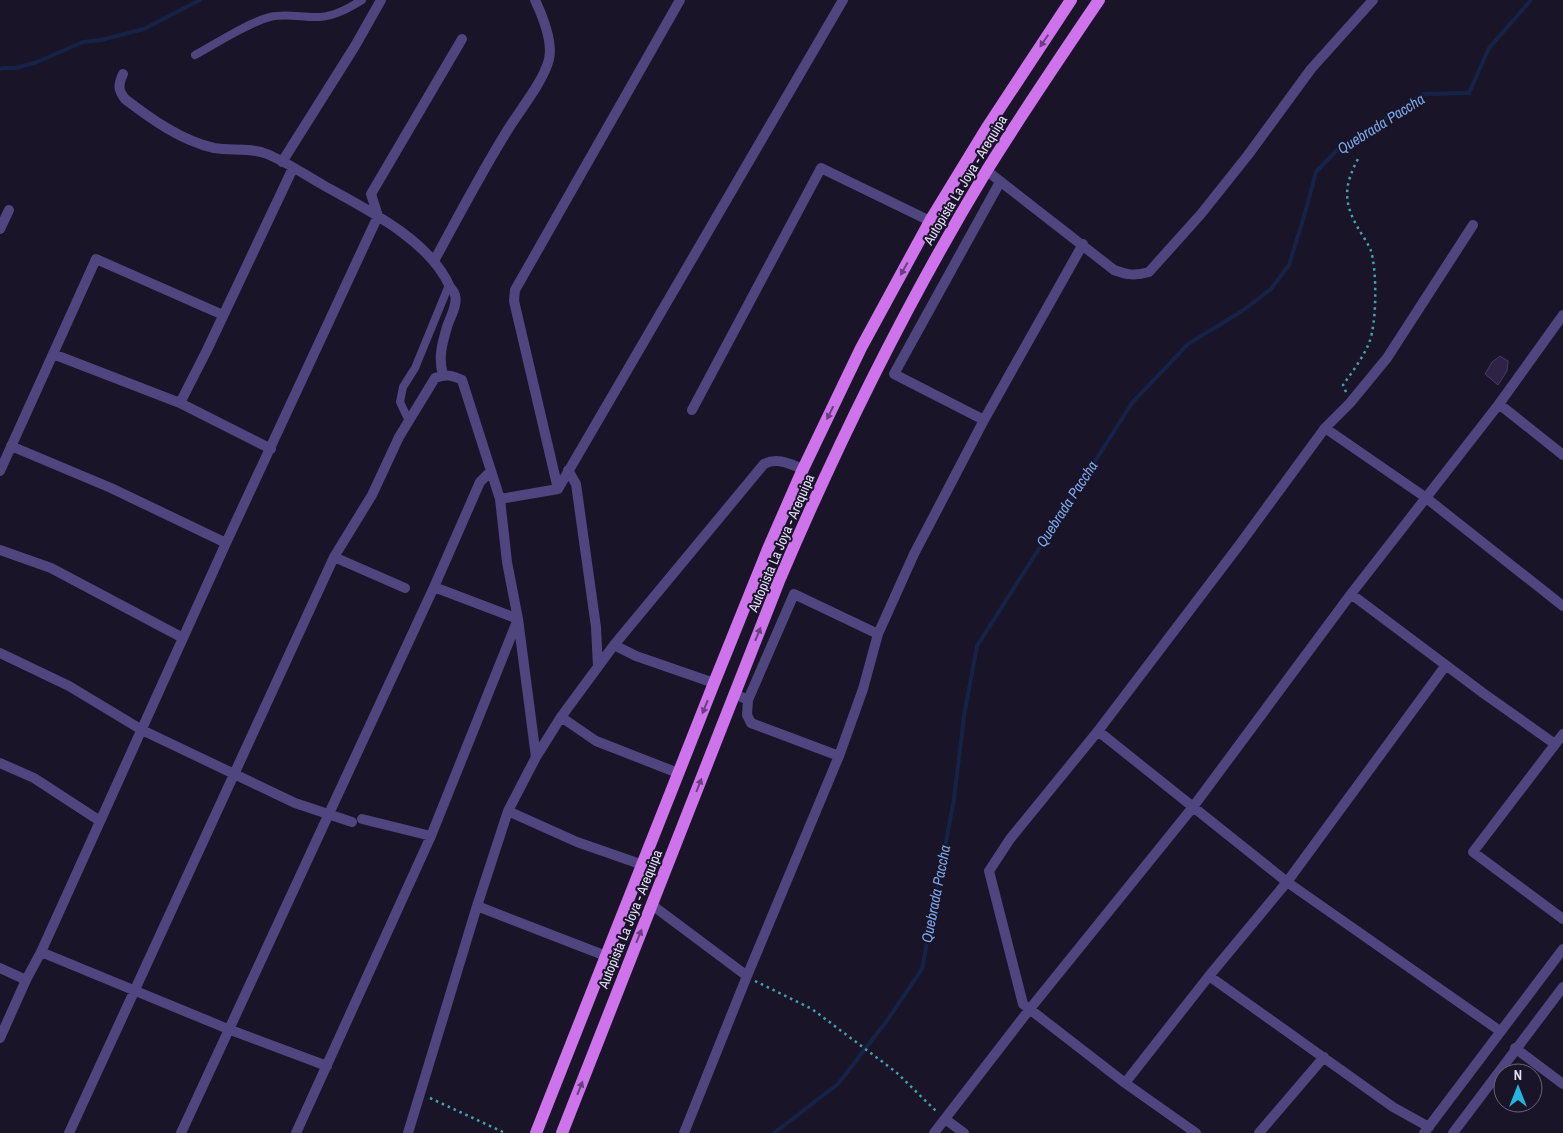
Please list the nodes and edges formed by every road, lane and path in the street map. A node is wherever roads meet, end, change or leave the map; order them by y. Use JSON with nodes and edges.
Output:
{"nodes":[{"id":1,"x":362,"y":0,"type":"edge"},
{"id":2,"x":381,"y":0,"type":"edge"},
{"id":3,"x":535,"y":0,"type":"edge"},
{"id":4,"x":680,"y":0,"type":"edge"},
{"id":5,"x":843,"y":0,"type":"edge"},
{"id":6,"x":1071,"y":0,"type":"edge"},
{"id":7,"x":1100,"y":0,"type":"edge"},
{"id":8,"x":1373,"y":0,"type":"edge"},
{"id":9,"x":462,"y":39,"type":"dead end"},
{"id":10,"x":195,"y":55,"type":"dead end"},
{"id":11,"x":123,"y":74,"type":"dead end"},
{"id":12,"x":1358,"y":159,"type":"dead end"},
{"id":13,"x":282,"y":162,"type":"junction"},
{"id":14,"x":293,"y":168,"type":"junction"},
{"id":15,"x":987,"y":171,"type":"junction"},
{"id":16,"x":1000,"y":182,"type":"junction"},
{"id":17,"x":9,"y":210,"type":"dead end"},
{"id":18,"x":378,"y":216,"type":"junction"},
{"id":19,"x":930,"y":221,"type":"junction"},
{"id":20,"x":1473,"y":225,"type":"dead end"},
{"id":21,"x":0,"y":229,"type":"edge"},
{"id":22,"x":1083,"y":244,"type":"junction"},
{"id":23,"x":434,"y":261,"type":"junction"},
{"id":24,"x":449,"y":285,"type":"junction"},
{"id":25,"x":223,"y":315,"type":"junction"},
{"id":26,"x":1563,"y":315,"type":"edge"},
{"id":27,"x":53,"y":354,"type":"junction"},
{"id":28,"x":443,"y":375,"type":"junction"},
{"id":29,"x":180,"y":403,"type":"junction"},
{"id":30,"x":1350,"y":403,"type":"junction"},
{"id":31,"x":1499,"y":404,"type":"junction"},
{"id":32,"x":692,"y":410,"type":"dead end"},
{"id":33,"x":984,"y":420,"type":"junction"},
{"id":34,"x":409,"y":421,"type":"junction"},
{"id":35,"x":1325,"y":428,"type":"junction"},
{"id":36,"x":11,"y":446,"type":"junction"},
{"id":37,"x":271,"y":449,"type":"junction"},
{"id":38,"x":1563,"y":455,"type":"edge"},
{"id":39,"x":803,"y":469,"type":"junction"},
{"id":40,"x":568,"y":470,"type":"junction"},
{"id":41,"x":0,"y":471,"type":"edge"},
{"id":42,"x":490,"y":472,"type":"junction"},
{"id":43,"x":558,"y":489,"type":"junction"},
{"id":44,"x":1425,"y":497,"type":"junction"},
{"id":45,"x":500,"y":499,"type":"junction"},
{"id":46,"x":226,"y":543,"type":"junction"},
{"id":47,"x":0,"y":550,"type":"edge"},
{"id":48,"x":334,"y":557,"type":"junction"},
{"id":49,"x":405,"y":588,"type":"dead end"},
{"id":50,"x":434,"y":588,"type":"junction"},
{"id":51,"x":1350,"y":594,"type":"junction"},
{"id":52,"x":1563,"y":606,"type":"edge"},
{"id":53,"x":518,"y":619,"type":"junction"},
{"id":54,"x":878,"y":634,"type":"junction"},
{"id":55,"x":183,"y":638,"type":"junction"},
{"id":56,"x":614,"y":645,"type":"junction"},
{"id":57,"x":0,"y":654,"type":"edge"},
{"id":58,"x":1446,"y":665,"type":"junction"},
{"id":59,"x":598,"y":667,"type":"junction"},
{"id":60,"x":714,"y":683,"type":"junction"},
{"id":61,"x":735,"y":694,"type":"junction"},
{"id":62,"x":748,"y":700,"type":"junction"},
{"id":63,"x":561,"y":717,"type":"junction"},
{"id":64,"x":142,"y":730,"type":"junction"},
{"id":65,"x":1098,"y":731,"type":"junction"},
{"id":66,"x":1563,"y":734,"type":"edge"},
{"id":67,"x":1555,"y":744,"type":"junction"},
{"id":68,"x":839,"y":756,"type":"junction"},
{"id":69,"x":536,"y":757,"type":"junction"},
{"id":70,"x":0,"y":763,"type":"edge"},
{"id":71,"x":678,"y":773,"type":"junction"},
{"id":72,"x":233,"y":774,"type":"junction"},
{"id":73,"x":1193,"y":807,"type":"junction"},
{"id":74,"x":508,"y":811,"type":"junction"},
{"id":75,"x":328,"y":815,"type":"junction"},
{"id":76,"x":100,"y":821,"type":"junction"},
{"id":77,"x":431,"y":836,"type":"junction"},
{"id":78,"x":643,"y":865,"type":"junction"},
{"id":79,"x":1287,"y":882,"type":"junction"},
{"id":80,"x":652,"y":905,"type":"junction"},
{"id":81,"x":477,"y":906,"type":"junction"},
{"id":82,"x":1563,"y":918,"type":"edge"},
{"id":83,"x":1563,"y":949,"type":"edge"},
{"id":84,"x":41,"y":952,"type":"junction"},
{"id":85,"x":606,"y":956,"type":"junction"},
{"id":86,"x":0,"y":968,"type":"edge"},
{"id":87,"x":747,"y":976,"type":"junction"},
{"id":88,"x":1209,"y":976,"type":"junction"},
{"id":89,"x":26,"y":980,"type":"junction"},
{"id":90,"x":1563,"y":987,"type":"edge"},
{"id":91,"x":133,"y":990,"type":"junction"},
{"id":92,"x":1030,"y":1010,"type":"junction"},
{"id":93,"x":228,"y":1029,"type":"junction"},
{"id":94,"x":1500,"y":1032,"type":"junction"},
{"id":95,"x":0,"y":1038,"type":"edge"},
{"id":96,"x":1516,"y":1048,"type":"junction"},
{"id":97,"x":1324,"y":1057,"type":"junction"},
{"id":98,"x":327,"y":1066,"type":"junction"},
{"id":99,"x":1125,"y":1083,"type":"junction"},
{"id":100,"x":1563,"y":1084,"type":"edge"},
{"id":101,"x":420,"y":1093,"type":"junction"},
{"id":102,"x":945,"y":1119,"type":"junction"},
{"id":103,"x":1426,"y":1130,"type":"edge"},
{"id":104,"x":69,"y":1133,"type":"edge"},
{"id":105,"x":181,"y":1133,"type":"edge"},
{"id":106,"x":296,"y":1133,"type":"edge"},
{"id":107,"x":408,"y":1133,"type":"edge"},
{"id":108,"x":505,"y":1133,"type":"edge"},
{"id":109,"x":536,"y":1133,"type":"edge"},
{"id":110,"x":562,"y":1133,"type":"edge"},
{"id":111,"x":684,"y":1133,"type":"edge"},
{"id":112,"x":934,"y":1133,"type":"edge"},
{"id":113,"x":964,"y":1133,"type":"edge"},
{"id":114,"x":1196,"y":1133,"type":"edge"},
{"id":115,"x":1259,"y":1133,"type":"edge"},
{"id":116,"x":1453,"y":1133,"type":"edge"}],
"edges":[{"from":1,"to":10,"type":"lane"},
{"from":2,"to":13,"type":"street"},
{"from":3,"to":23,"type":"street"},
{"from":4,"to":43,"type":"street"},
{"from":5,"to":40,"type":"street"},
{"from":6,"to":19,"type":"main road","name":"Autopista La Joya - Arequipa","one_way":true},
{"from":7,"to":15,"type":"main road","name":"Autopista La Joya - Arequipa"},
{"from":8,"to":22,"type":"street"},
{"from":9,"to":18,"type":"street"},
{"from":11,"to":13,"type":"street"},
{"from":12,"to":30,"type":"path"},
{"from":13,"to":14,"type":"street"},
{"from":14,"to":18,"type":"street"},
{"from":14,"to":25,"type":"street"},
{"from":15,"to":16,"type":"street"},
{"from":61,"to":15,"type":"main road","name":"Autopista La Joya - Arequipa","one_way":true},
{"from":16,"to":22,"type":"street"},
{"from":16,"to":33,"type":"street"},
{"from":17,"to":21,"type":"street"},
{"from":18,"to":23,"type":"street"},
{"from":18,"to":37,"type":"street"},
{"from":19,"to":32,"type":"street"},
{"from":19,"to":39,"type":"main road","name":"Autopista La Joya - Arequipa","one_way":true},
{"from":20,"to":30,"type":"street"},
{"from":22,"to":33,"type":"street"},
{"from":23,"to":24,"type":"street"},
{"from":24,"to":28,"type":"street"},
{"from":24,"to":34,"type":"lane"},
{"from":25,"to":27,"type":"street"},
{"from":25,"to":29,"type":"street"},
{"from":26,"to":31,"type":"street"},
{"from":27,"to":29,"type":"street"},
{"from":27,"to":36,"type":"street"},
{"from":28,"to":34,"type":"street"},
{"from":28,"to":42,"type":"street"},
{"from":29,"to":37,"type":"street"},
{"from":30,"to":35,"type":"street"},
{"from":31,"to":38,"type":"street"},
{"from":31,"to":44,"type":"street"},
{"from":33,"to":54,"type":"street"},
{"from":34,"to":48,"type":"street"},
{"from":35,"to":44,"type":"street"},
{"from":35,"to":65,"type":"street"},
{"from":36,"to":41,"type":"street"},
{"from":36,"to":46,"type":"street"},
{"from":37,"to":46,"type":"street"},
{"from":39,"to":56,"type":"street"},
{"from":39,"to":60,"type":"main road","name":"Autopista La Joya - Arequipa"},
{"from":40,"to":43,"type":"street"},
{"from":40,"to":59,"type":"street"},
{"from":42,"to":45,"type":"street"},
{"from":42,"to":50,"type":"street"},
{"from":43,"to":45,"type":"street"},
{"from":44,"to":51,"type":"street"},
{"from":44,"to":52,"type":"street"},
{"from":45,"to":53,"type":"street"},
{"from":46,"to":55,"type":"street"},
{"from":47,"to":55,"type":"street"},
{"from":48,"to":49,"type":"street"},
{"from":48,"to":72,"type":"street"},
{"from":50,"to":53,"type":"street"},
{"from":50,"to":75,"type":"street"},
{"from":51,"to":58,"type":"street"},
{"from":51,"to":73,"type":"street"},
{"from":53,"to":69,"type":"street"},
{"from":53,"to":77,"type":"street"},
{"from":54,"to":62,"type":"street"},
{"from":54,"to":68,"type":"street"},
{"from":55,"to":64,"type":"street"},
{"from":56,"to":59,"type":"street"},
{"from":56,"to":60,"type":"street"},
{"from":57,"to":64,"type":"street"},
{"from":58,"to":67,"type":"street"},
{"from":58,"to":79,"type":"street"},
{"from":59,"to":63,"type":"street"},
{"from":60,"to":71,"type":"main road","name":"Autopista La Joya - Arequipa","one_way":true},
{"from":61,"to":62,"type":"street"},
{"from":80,"to":61,"type":"main road","name":"Autopista La Joya - Arequipa","one_way":true},
{"from":62,"to":68,"type":"street"},
{"from":63,"to":69,"type":"street"},
{"from":63,"to":71,"type":"street"},
{"from":64,"to":72,"type":"street"},
{"from":64,"to":76,"type":"street"},
{"from":65,"to":73,"type":"street"},
{"from":65,"to":92,"type":"street"},
{"from":66,"to":67,"type":"street"},
{"from":67,"to":82,"type":"street"},
{"from":68,"to":87,"type":"street"},
{"from":69,"to":74,"type":"street"},
{"from":70,"to":76,"type":"street"},
{"from":71,"to":78,"type":"main road","name":"Autopista La Joya - Arequipa"},
{"from":72,"to":75,"type":"street"},
{"from":72,"to":91,"type":"street"},
{"from":73,"to":79,"type":"street"},
{"from":73,"to":92,"type":"street"},
{"from":74,"to":78,"type":"street"},
{"from":74,"to":81,"type":"street"},
{"from":75,"to":77,"type":"street"},
{"from":75,"to":93,"type":"street"},
{"from":76,"to":84,"type":"street"},
{"from":77,"to":98,"type":"street"},
{"from":78,"to":85,"type":"main road","name":"Autopista La Joya - Arequipa"},
{"from":79,"to":88,"type":"street"},
{"from":79,"to":94,"type":"street"},
{"from":80,"to":87,"type":"street"},
{"from":110,"to":80,"type":"main road","name":"Autopista La Joya - Arequipa","one_way":true},
{"from":81,"to":85,"type":"street"},
{"from":81,"to":101,"type":"street"},
{"from":83,"to":94,"type":"street"},
{"from":84,"to":89,"type":"street"},
{"from":84,"to":91,"type":"street"},
{"from":85,"to":109,"type":"main road","name":"Autopista La Joya - Arequipa"},
{"from":86,"to":89,"type":"street"},
{"from":87,"to":102,"type":"path"},
{"from":87,"to":111,"type":"street"},
{"from":88,"to":97,"type":"street"},
{"from":88,"to":99,"type":"street"},
{"from":89,"to":95,"type":"street"},
{"from":90,"to":96,"type":"street"},
{"from":91,"to":93,"type":"street"},
{"from":91,"to":104,"type":"street"},
{"from":92,"to":99,"type":"street"},
{"from":92,"to":102,"type":"street"},
{"from":93,"to":98,"type":"street"},
{"from":93,"to":105,"type":"street"},
{"from":94,"to":103,"type":"street"},
{"from":96,"to":100,"type":"street"},
{"from":96,"to":116,"type":"street"},
{"from":97,"to":103,"type":"street"},
{"from":97,"to":115,"type":"street"},
{"from":98,"to":106,"type":"street"},
{"from":99,"to":114,"type":"street"},
{"from":101,"to":107,"type":"street"},
{"from":101,"to":108,"type":"path"},
{"from":102,"to":112,"type":"street"},
{"from":102,"to":113,"type":"street"}]}
